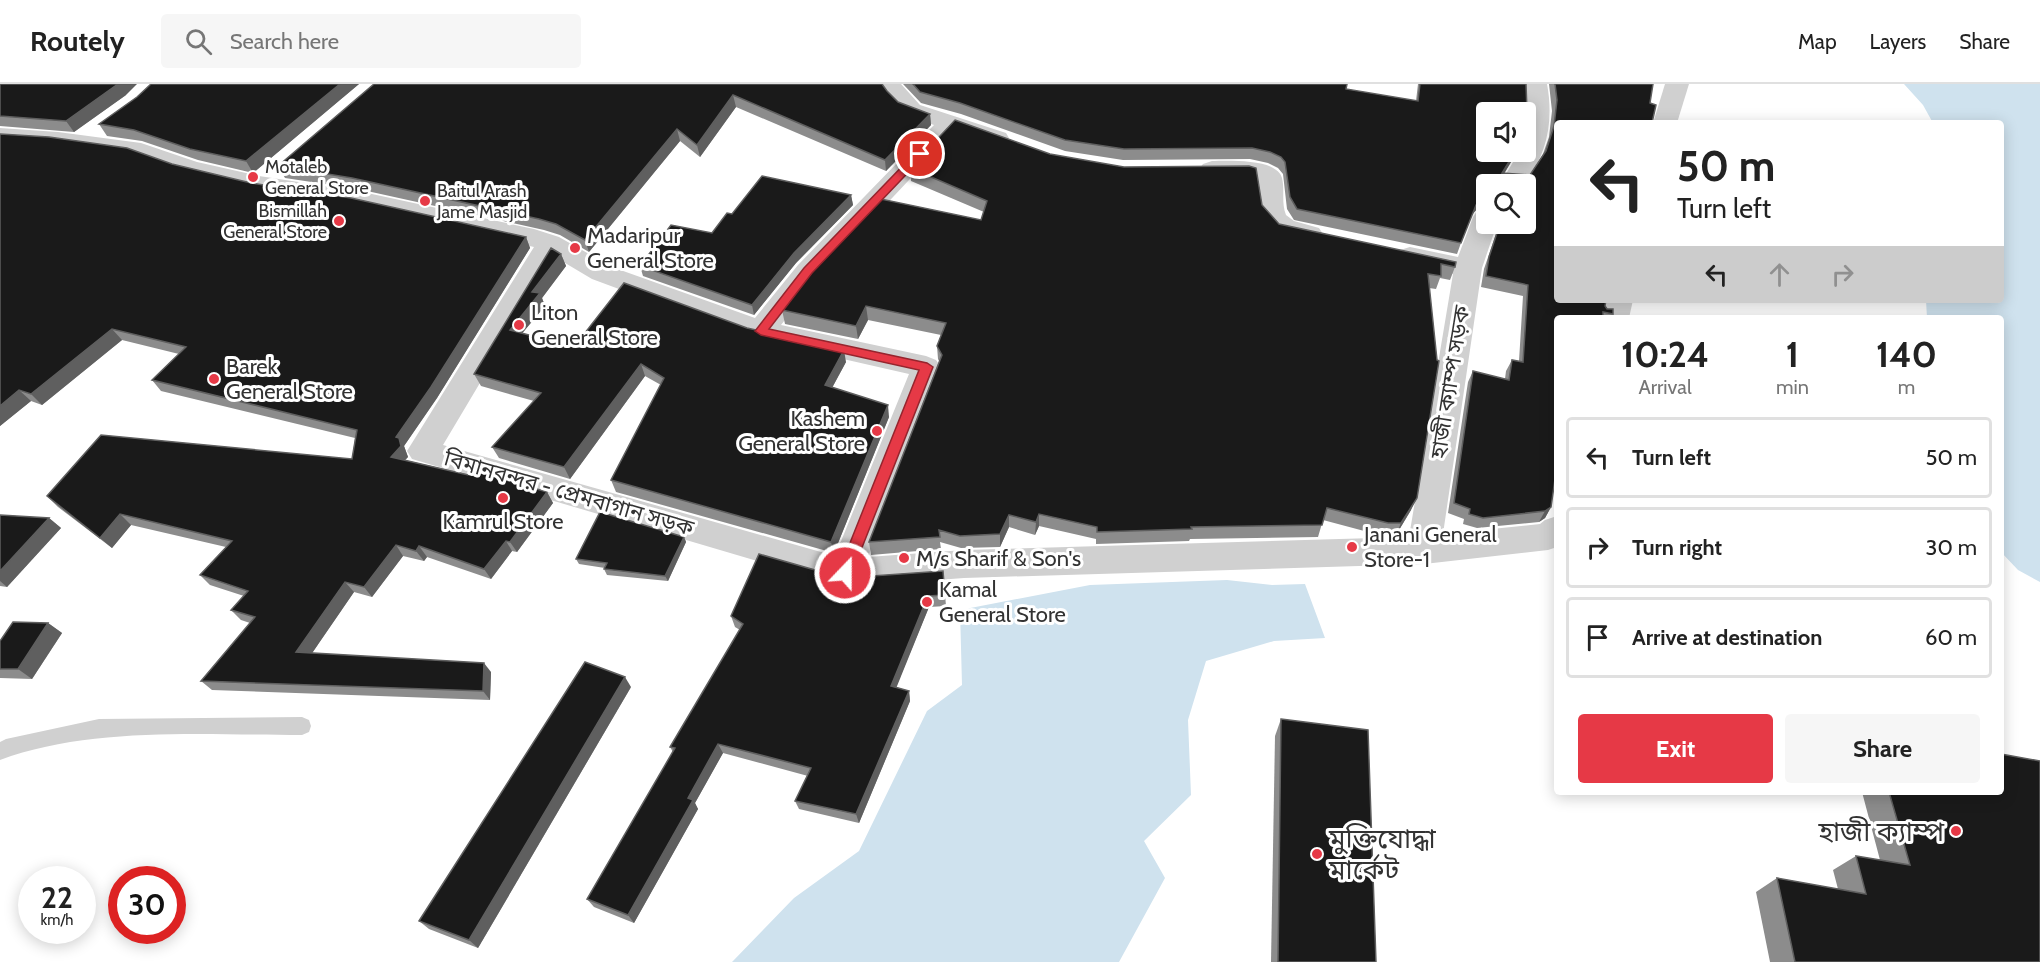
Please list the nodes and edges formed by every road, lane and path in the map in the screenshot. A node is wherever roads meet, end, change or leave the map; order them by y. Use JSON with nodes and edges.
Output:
{"nodes":[{"id":1,"x":889,"y":84,"type":"edge"},
{"id":2,"x":1535,"y":84,"type":"edge"},
{"id":3,"x":1677,"y":84,"type":"edge"},
{"id":4,"x":1666,"y":120,"type":"edge"},
{"id":5,"x":951,"y":121,"type":"junction"},
{"id":6,"x":107,"y":122,"type":"edge"},
{"id":7,"x":0,"y":135,"type":"edge"},
{"id":8,"x":80,"y":142,"type":"junction"},
{"id":9,"x":1016,"y":145,"type":"edge"},
{"id":10,"x":286,"y":161,"type":"edge"},
{"id":11,"x":1193,"y":169,"type":"edge"},
{"id":12,"x":1520,"y":174,"type":"edge"},
{"id":13,"x":259,"y":184,"type":"junction"},
{"id":14,"x":1480,"y":234,"type":"edge"},
{"id":15,"x":1331,"y":239,"type":"edge"},
{"id":16,"x":550,"y":243,"type":"junction"},
{"id":17,"x":1388,"y":251,"type":"edge"},
{"id":18,"x":1468,"y":268,"type":"junction"},
{"id":19,"x":761,"y":331,"type":"junction"},
{"id":20,"x":1554,"y":532,"type":"edge"},
{"id":21,"x":1424,"y":550,"type":"junction"},
{"id":22,"x":845,"y":573,"type":"junction"},
{"id":23,"x":302,"y":726,"type":"dead end"},
{"id":24,"x":0,"y":751,"type":"edge"}],
"edges":[{"from":1,"to":5,"type":"street"},
{"from":2,"to":12,"type":"street"},
{"from":3,"to":4,"type":"street"},
{"from":5,"to":9,"type":"street"},
{"from":5,"to":19,"type":"street"},
{"from":6,"to":8,"type":"street"},
{"from":7,"to":8,"type":"street"},
{"from":8,"to":13,"type":"street"},
{"from":10,"to":13,"type":"street"},
{"from":11,"to":15,"type":"street"},
{"from":13,"to":16,"type":"street"},
{"from":14,"to":18,"type":"street","name":"হাজী ক্যাম্প সড়ক"},
{"from":16,"to":19,"type":"street"},
{"from":16,"to":22,"type":"street","name":"বিমানবন্দর - প্রেমবাগান সড়ক"},
{"from":17,"to":18,"type":"street"},
{"from":18,"to":21,"type":"street","name":"হাজী ক্যাম্প সড়ক"},
{"from":19,"to":22,"type":"street"},
{"from":20,"to":21,"type":"street"},
{"from":21,"to":22,"type":"street"},
{"from":23,"to":24,"type":"lane"}]}
